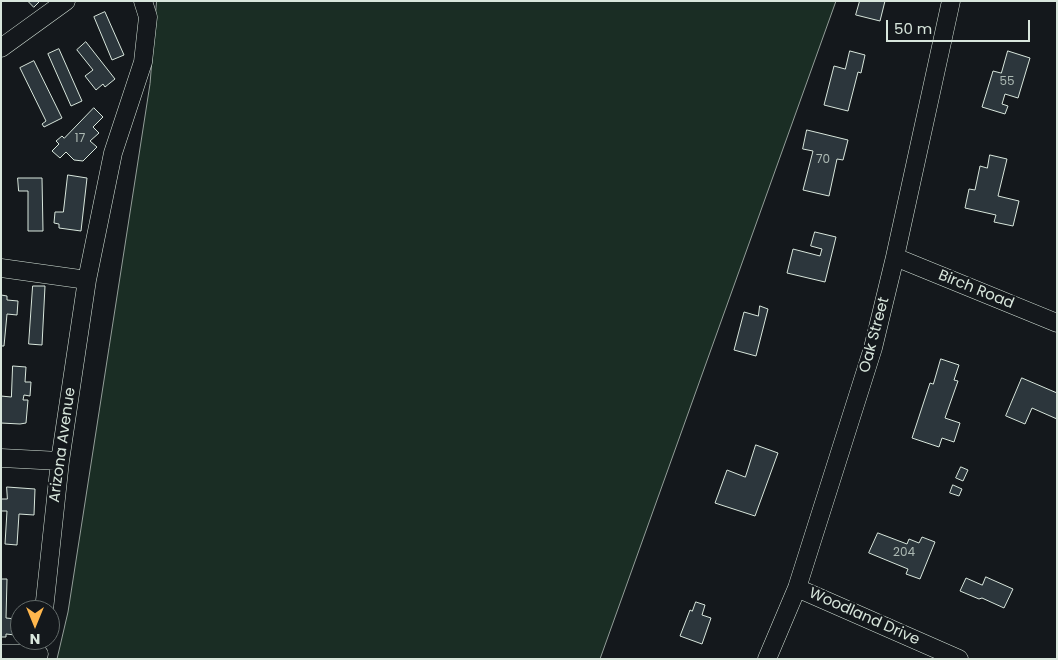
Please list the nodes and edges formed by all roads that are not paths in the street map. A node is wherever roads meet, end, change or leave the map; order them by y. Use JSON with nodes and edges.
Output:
{"nodes":[{"id":1,"x":66,"y":1,"type":"edge"},
{"id":2,"x":143,"y":1,"type":"edge"},
{"id":3,"x":951,"y":1,"type":"edge"},
{"id":4,"x":1,"y":48,"type":"edge"},
{"id":5,"x":895,"y":257,"type":"junction"},
{"id":6,"x":1,"y":268,"type":"edge"},
{"id":7,"x":88,"y":280,"type":"junction"},
{"id":8,"x":1057,"y":323,"type":"edge"},
{"id":9,"x":1,"y":458,"type":"edge"},
{"id":10,"x":60,"y":460,"type":"junction"},
{"id":11,"x":797,"y":588,"type":"junction"},
{"id":12,"x":45,"y":600,"type":"edge"},
{"id":13,"x":39,"y":651,"type":"edge"},
{"id":14,"x":1,"y":654,"type":"edge"},
{"id":15,"x":767,"y":659,"type":"edge"},
{"id":16,"x":959,"y":659,"type":"edge"}],
"edges":[{"from":1,"to":4,"type":"street"},
{"from":2,"to":7,"type":"street","name":"Arizona Avenue"},
{"from":3,"to":5,"type":"street","name":"Oak Street"},
{"from":5,"to":8,"type":"street","name":"Birch Road"},
{"from":5,"to":11,"type":"street","name":"Oak Street"},
{"from":6,"to":7,"type":"street"},
{"from":7,"to":10,"type":"street","name":"Arizona Avenue"},
{"from":9,"to":10,"type":"street"},
{"from":10,"to":12,"type":"street","name":"Arizona Avenue"},
{"from":11,"to":15,"type":"street","name":"Oak Street"},
{"from":11,"to":16,"type":"street","name":"Woodland Drive"},
{"from":13,"to":14,"type":"street"}]}
